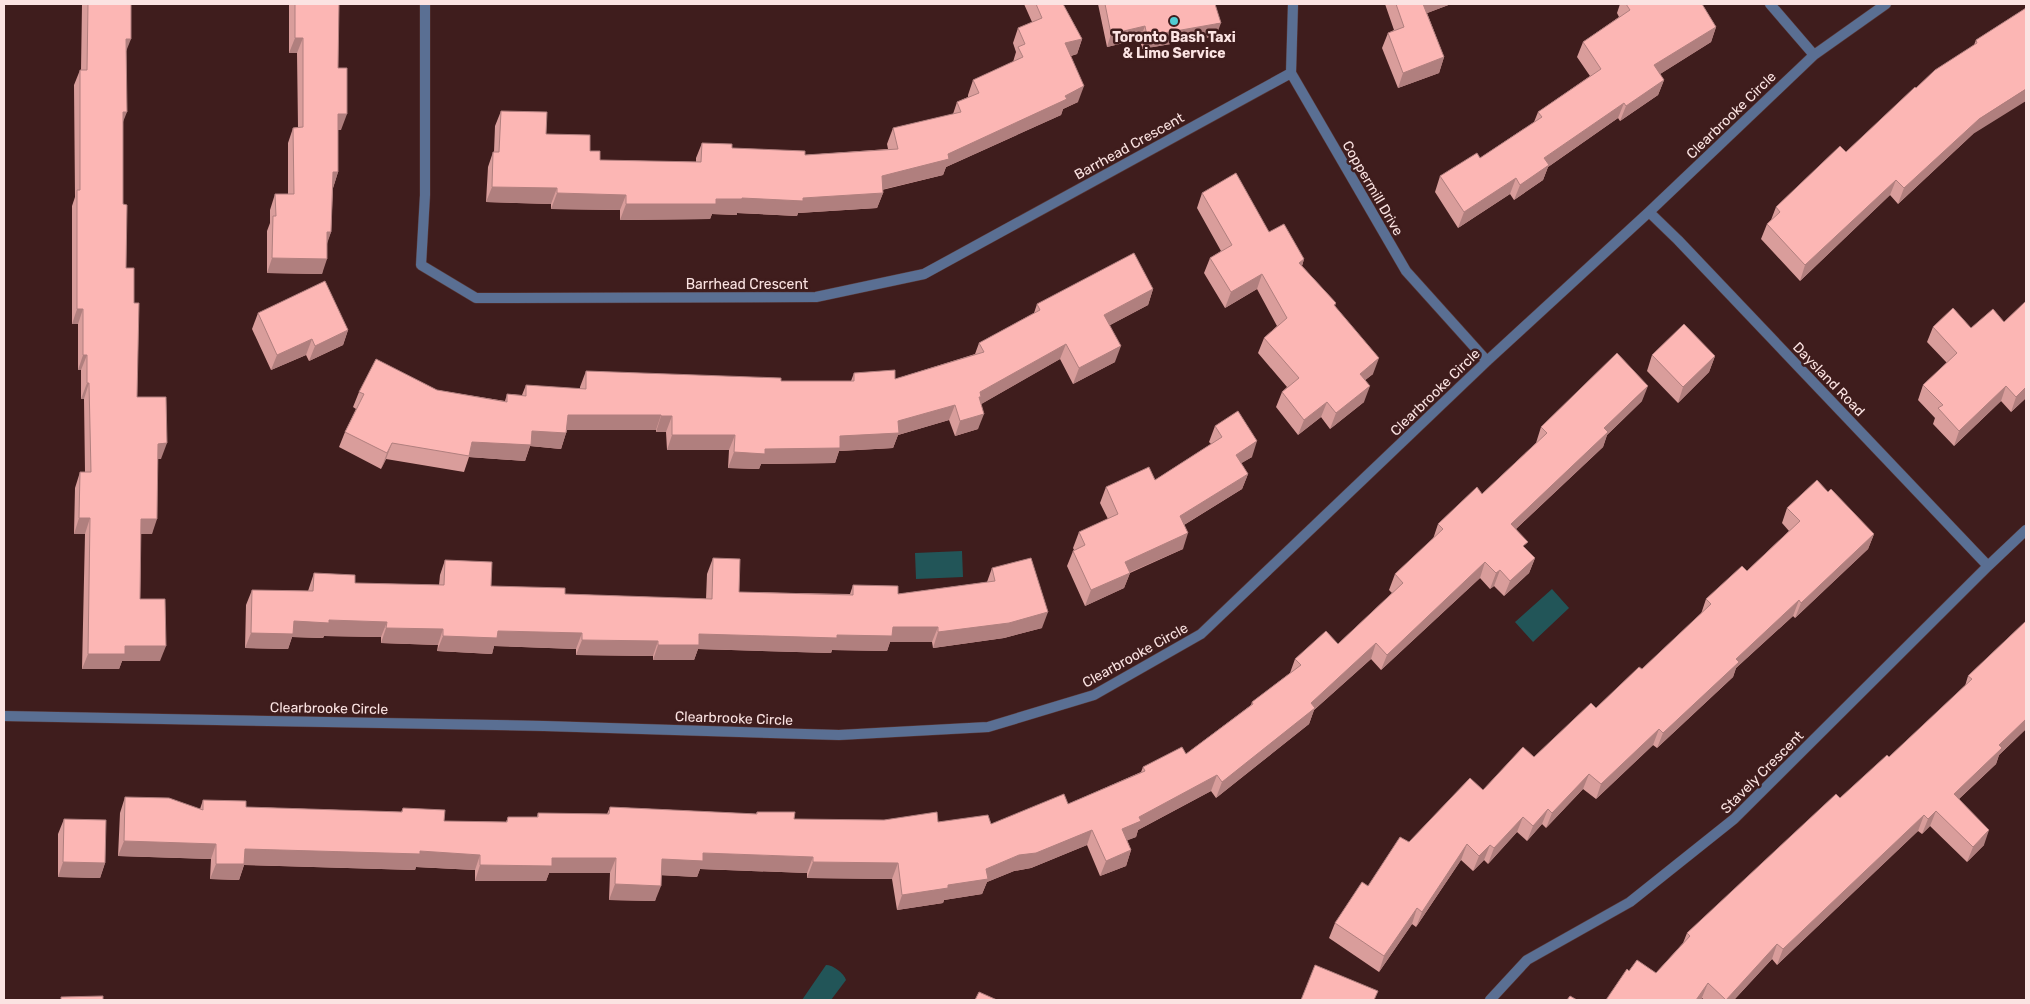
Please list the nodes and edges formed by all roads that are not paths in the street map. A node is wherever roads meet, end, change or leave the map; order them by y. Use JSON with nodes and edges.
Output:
{"nodes":[{"id":1,"x":425,"y":4,"type":"edge"},
{"id":2,"x":1292,"y":4,"type":"edge"},
{"id":3,"x":1770,"y":4,"type":"edge"},
{"id":4,"x":1886,"y":4,"type":"edge"},
{"id":5,"x":1814,"y":55,"type":"junction"},
{"id":6,"x":1290,"y":73,"type":"junction"},
{"id":7,"x":1649,"y":212,"type":"junction"},
{"id":8,"x":1487,"y":361,"type":"junction"},
{"id":9,"x":2026,"y":530,"type":"edge"},
{"id":10,"x":1988,"y":566,"type":"junction"},
{"id":11,"x":4,"y":716,"type":"edge"},
{"id":12,"x":1490,"y":1000,"type":"edge"}],
"edges":[{"from":1,"to":6,"type":"street","name":"Barrhead Crescent"},
{"from":2,"to":6,"type":"street"},
{"from":3,"to":5,"type":"street"},
{"from":4,"to":5,"type":"street","name":"Clearbrooke Circle"},
{"from":5,"to":7,"type":"street","name":"Clearbrooke Circle"},
{"from":6,"to":8,"type":"street","name":"Coppermill Drive"},
{"from":7,"to":8,"type":"street","name":"Clearbrooke Circle"},
{"from":7,"to":10,"type":"street","name":"Daysland Road"},
{"from":8,"to":11,"type":"street","name":"Clearbrooke Circle"},
{"from":9,"to":10,"type":"street","name":"Stavely Crescent"},
{"from":10,"to":12,"type":"street","name":"Stavely Crescent"}]}
